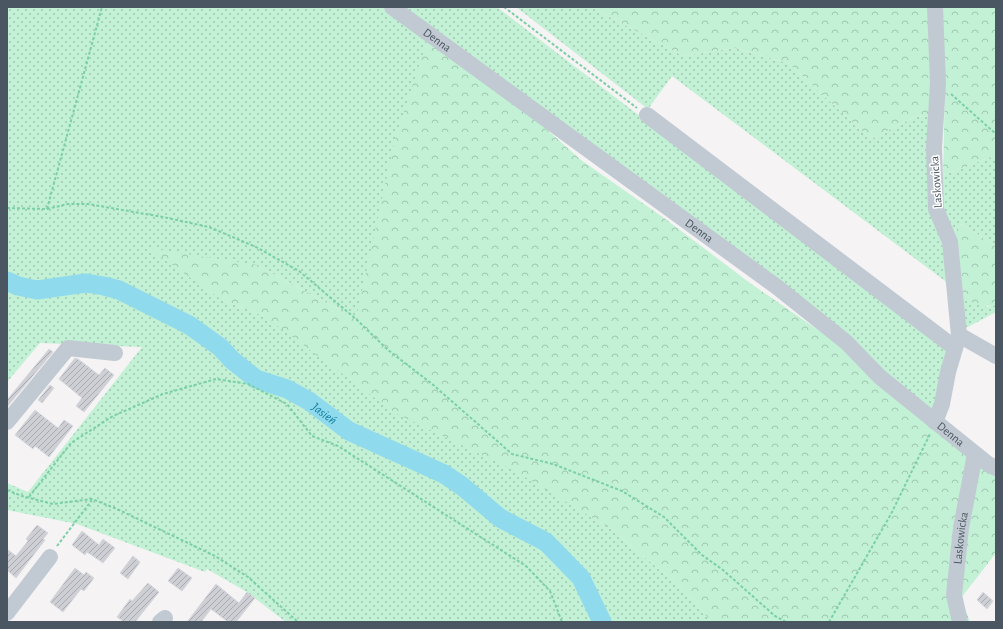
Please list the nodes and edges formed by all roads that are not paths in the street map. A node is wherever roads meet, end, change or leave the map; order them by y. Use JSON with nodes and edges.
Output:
{"nodes":[{"id":1,"x":392,"y":7,"type":"edge"},
{"id":2,"x":936,"y":7,"type":"edge"},
{"id":3,"x":647,"y":115,"type":"road end"},
{"id":4,"x":957,"y":342,"type":"junction"},
{"id":5,"x":115,"y":353,"type":"dead end"},
{"id":6,"x":996,"y":356,"type":"edge"},
{"id":7,"x":7,"y":422,"type":"edge"},
{"id":8,"x":935,"y":422,"type":"junction"},
{"id":9,"x":975,"y":454,"type":"junction"},
{"id":10,"x":996,"y":468,"type":"edge"},
{"id":11,"x":50,"y":557,"type":"road end"},
{"id":12,"x":7,"y":613,"type":"edge"},
{"id":13,"x":960,"y":622,"type":"edge"}],
"edges":[{"from":1,"to":8,"type":"street","name":"Denna"},
{"from":2,"to":4,"type":"street","name":"Laskowicka"},
{"from":3,"to":4,"type":"street"},
{"from":4,"to":6,"type":"street"},
{"from":4,"to":8,"type":"street","name":"Laskowicka"},
{"from":5,"to":7,"type":"street"},
{"from":8,"to":9,"type":"street","name":"Denna"},
{"from":9,"to":10,"type":"street","name":"Denna"},
{"from":9,"to":13,"type":"street","name":"Laskowicka"},
{"from":11,"to":12,"type":"street"}]}
